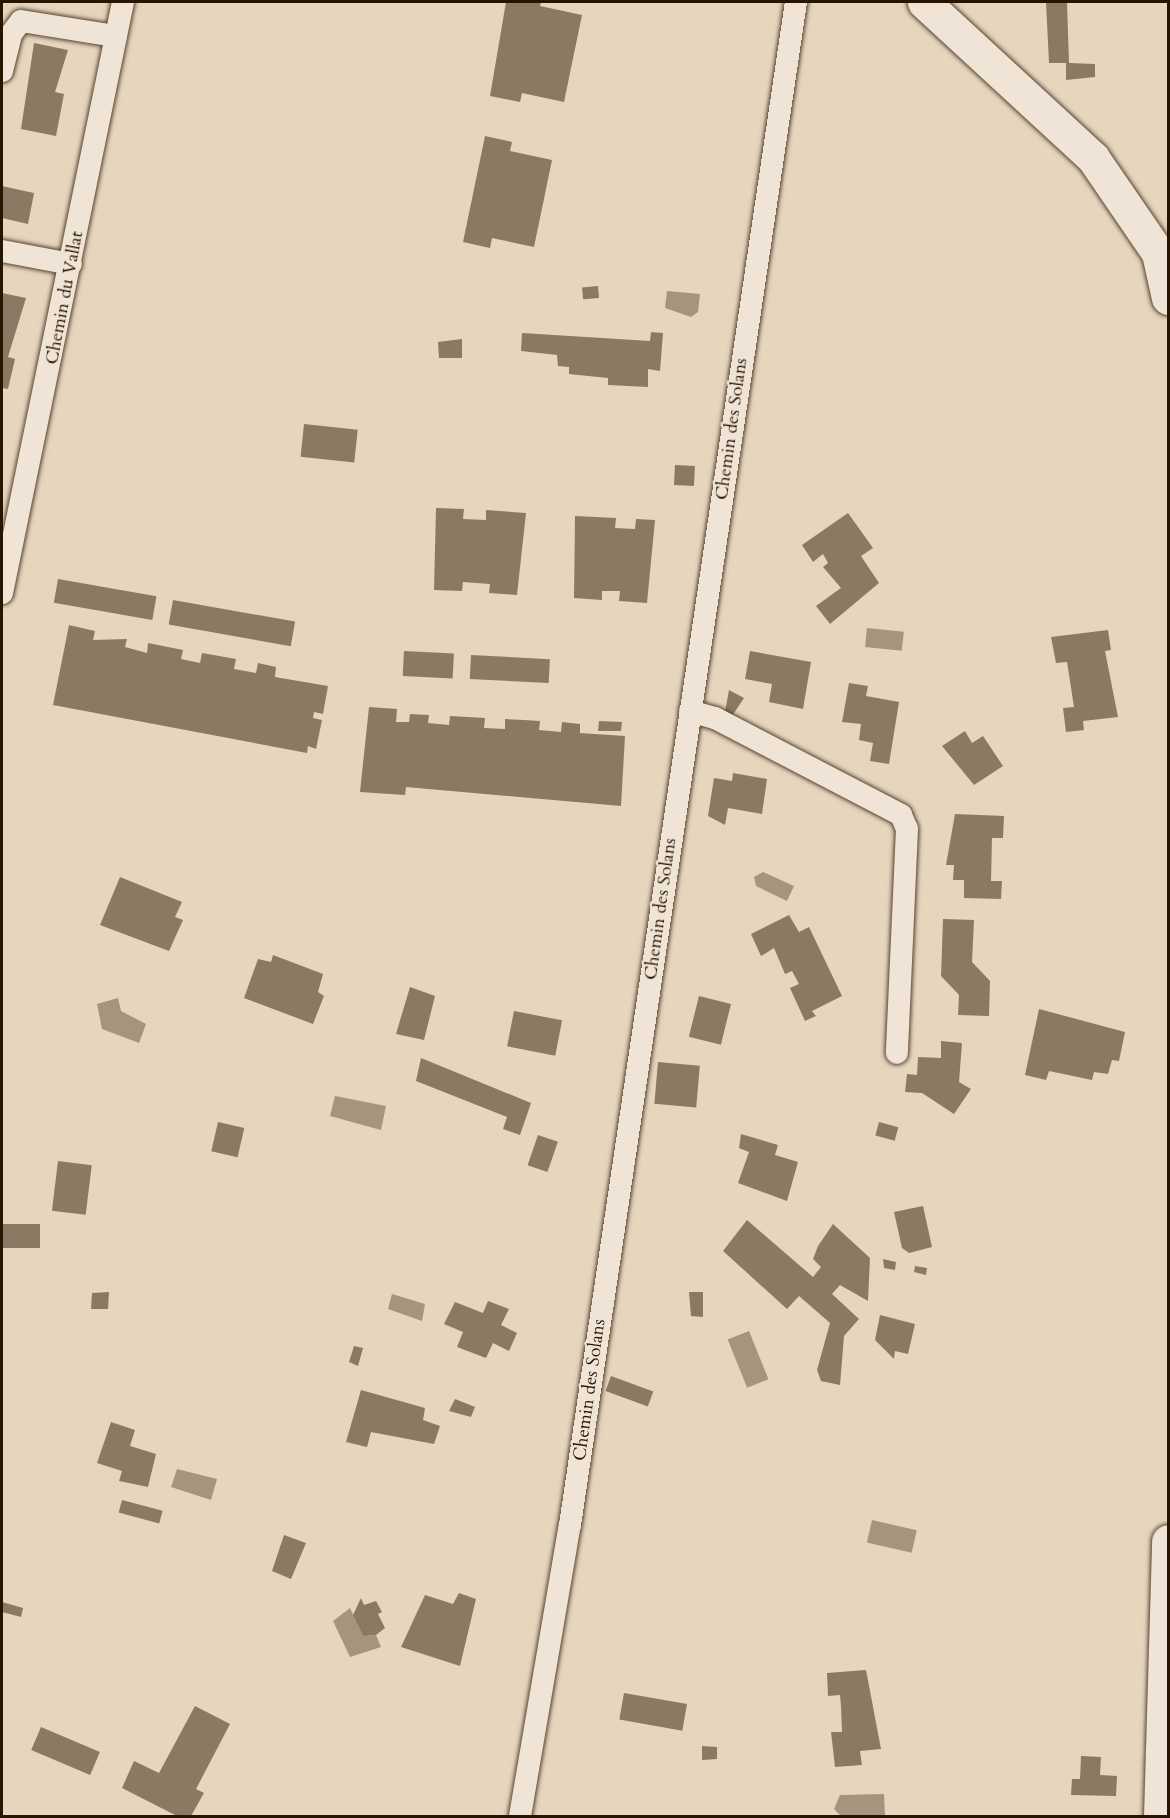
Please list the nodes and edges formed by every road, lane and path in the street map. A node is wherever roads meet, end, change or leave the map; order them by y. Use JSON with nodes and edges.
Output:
{"nodes":[{"id":1,"x":123,"y":2,"type":"edge"},
{"id":2,"x":796,"y":2,"type":"edge"},
{"id":3,"x":924,"y":2,"type":"edge"},
{"id":4,"x":116,"y":36,"type":"junction"},
{"id":5,"x":2,"y":71,"type":"edge"},
{"id":6,"x":2,"y":251,"type":"edge"},
{"id":7,"x":71,"y":264,"type":"junction"},
{"id":8,"x":1168,"y":298,"type":"edge"},
{"id":9,"x":6,"y":552,"type":"edge"},
{"id":10,"x":2,"y":593,"type":"edge"},
{"id":11,"x":690,"y":711,"type":"junction"},
{"id":12,"x":897,"y":1053,"type":"dead end"},
{"id":13,"x":1168,"y":1541,"type":"edge"},
{"id":14,"x":520,"y":1816,"type":"edge"},
{"id":15,"x":1160,"y":1816,"type":"edge"}],
"edges":[{"from":1,"to":4,"type":"street","name":"Chemin du Vallat"},
{"from":2,"to":11,"type":"street","name":"Chemin des Solans"},
{"from":3,"to":8,"type":"street"},
{"from":4,"to":5,"type":"street"},
{"from":4,"to":7,"type":"street","name":"Chemin du Vallat"},
{"from":6,"to":7,"type":"street"},
{"from":7,"to":9,"type":"street","name":"Chemin du Vallat"},
{"from":9,"to":10,"type":"street","name":"Chemin du Vallat"},
{"from":11,"to":12,"type":"street"},
{"from":11,"to":14,"type":"street","name":"Chemin des Solans"},
{"from":13,"to":15,"type":"street"}]}
